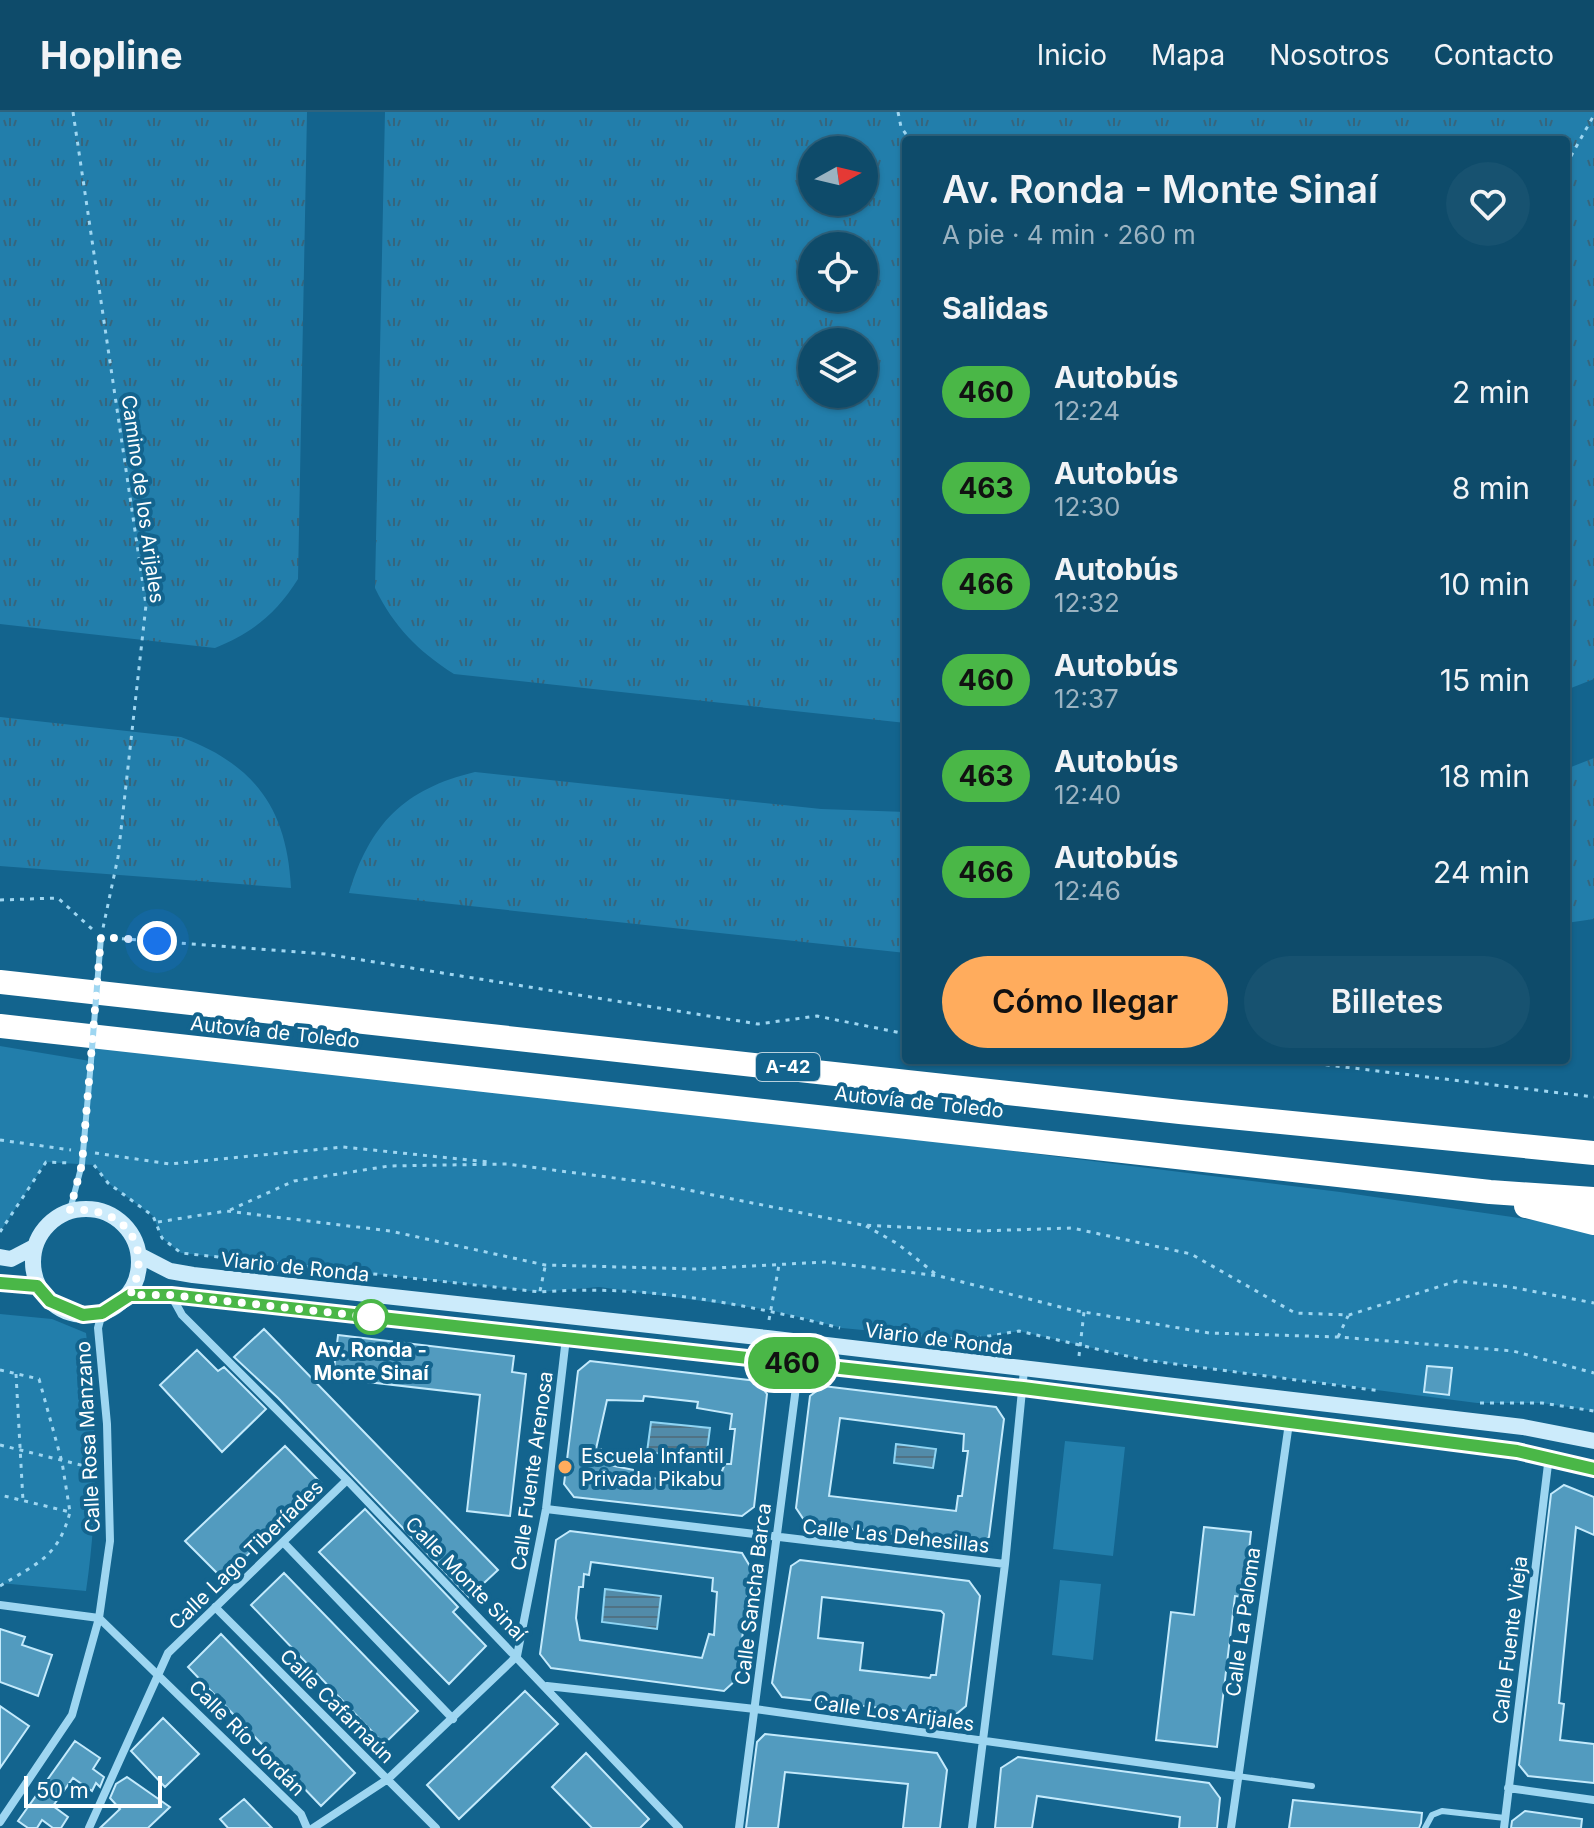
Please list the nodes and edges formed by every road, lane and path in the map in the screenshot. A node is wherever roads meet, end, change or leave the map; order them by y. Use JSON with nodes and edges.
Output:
{"nodes":[{"id":1,"x":73,"y":112,"type":"edge"},
{"id":2,"x":898,"y":112,"type":"edge"},
{"id":3,"x":1594,"y":115,"type":"edge"},
{"id":4,"x":907,"y":136,"type":"edge"},
{"id":5,"x":1570,"y":158,"type":"edge"},
{"id":6,"x":0,"y":900,"type":"edge"},
{"id":7,"x":101,"y":937,"type":"junction"},
{"id":8,"x":0,"y":982,"type":"edge"},
{"id":9,"x":0,"y":1026,"type":"edge"},
{"id":10,"x":902,"y":1033,"type":"edge"},
{"id":11,"x":1319,"y":1064,"type":"edge"},
{"id":12,"x":1594,"y":1097,"type":"edge"},
{"id":13,"x":0,"y":1140,"type":"edge"},
{"id":14,"x":84,"y":1151,"type":"junction"},
{"id":15,"x":1594,"y":1153,"type":"edge"},
{"id":16,"x":82,"y":1164,"type":"junction"},
{"id":17,"x":507,"y":1164,"type":"junction"},
{"id":18,"x":1490,"y":1192,"type":"junction"},
{"id":19,"x":1594,"y":1199,"type":"edge"},
{"id":20,"x":70,"y":1210,"type":"junction"},
{"id":21,"x":226,"y":1211,"type":"junction"},
{"id":22,"x":157,"y":1222,"type":"junction"},
{"id":23,"x":1594,"y":1223,"type":"edge"},
{"id":24,"x":862,"y":1225,"type":"junction"},
{"id":25,"x":0,"y":1232,"type":"edge"},
{"id":26,"x":34,"y":1247,"type":"junction"},
{"id":27,"x":139,"y":1255,"type":"junction"},
{"id":28,"x":0,"y":1257,"type":"edge"},
{"id":29,"x":545,"y":1265,"type":"junction"},
{"id":30,"x":779,"y":1265,"type":"junction"},
{"id":31,"x":939,"y":1276,"type":"junction"},
{"id":32,"x":0,"y":1283,"type":"edge"},
{"id":33,"x":37,"y":1286,"type":"junction"},
{"id":34,"x":540,"y":1292,"type":"junction"},
{"id":35,"x":130,"y":1295,"type":"junction"},
{"id":36,"x":171,"y":1295,"type":"junction"},
{"id":37,"x":1594,"y":1303,"type":"edge"},
{"id":38,"x":770,"y":1310,"type":"junction"},
{"id":39,"x":1084,"y":1312,"type":"junction"},
{"id":40,"x":102,"y":1313,"type":"junction"},
{"id":41,"x":536,"y":1314,"type":"junction"},
{"id":42,"x":1349,"y":1315,"type":"junction"},
{"id":43,"x":842,"y":1328,"type":"dead end"},
{"id":44,"x":857,"y":1330,"type":"dead end"},
{"id":45,"x":1338,"y":1337,"type":"junction"},
{"id":46,"x":566,"y":1338,"type":"junction"},
{"id":47,"x":767,"y":1338,"type":"junction"},
{"id":48,"x":1082,"y":1346,"type":"junction"},
{"id":49,"x":799,"y":1363,"type":"junction"},
{"id":50,"x":0,"y":1370,"type":"edge"},
{"id":51,"x":1024,"y":1370,"type":"junction"},
{"id":52,"x":1594,"y":1373,"type":"edge"},
{"id":53,"x":16,"y":1374,"type":"junction"},
{"id":54,"x":1074,"y":1375,"type":"junction"},
{"id":55,"x":1023,"y":1388,"type":"junction"},
{"id":56,"x":1384,"y":1392,"type":"dead end"},
{"id":57,"x":1477,"y":1403,"type":"dead end"},
{"id":58,"x":1594,"y":1411,"type":"edge"},
{"id":59,"x":1289,"y":1422,"type":"junction"},
{"id":60,"x":1594,"y":1441,"type":"edge"},
{"id":61,"x":0,"y":1445,"type":"edge"},
{"id":62,"x":20,"y":1451,"type":"junction"},
{"id":63,"x":1549,"y":1456,"type":"junction"},
{"id":64,"x":62,"y":1462,"type":"junction"},
{"id":65,"x":1594,"y":1469,"type":"edge"},
{"id":66,"x":109,"y":1471,"type":"junction"},
{"id":67,"x":347,"y":1480,"type":"junction"},
{"id":68,"x":0,"y":1495,"type":"edge"},
{"id":69,"x":23,"y":1501,"type":"junction"},
{"id":70,"x":546,"y":1509,"type":"junction"},
{"id":71,"x":70,"y":1512,"type":"junction"},
{"id":72,"x":776,"y":1538,"type":"junction"},
{"id":73,"x":283,"y":1542,"type":"junction"},
{"id":74,"x":1005,"y":1564,"type":"junction"},
{"id":75,"x":0,"y":1586,"type":"edge"},
{"id":76,"x":0,"y":1605,"type":"edge"},
{"id":77,"x":215,"y":1607,"type":"junction"},
{"id":78,"x":99,"y":1618,"type":"junction"},
{"id":79,"x":517,"y":1656,"type":"junction"},
{"id":80,"x":160,"y":1673,"type":"junction"},
{"id":81,"x":547,"y":1686,"type":"junction"},
{"id":82,"x":755,"y":1709,"type":"junction"},
{"id":83,"x":453,"y":1719,"type":"junction"},
{"id":84,"x":983,"y":1742,"type":"junction"},
{"id":85,"x":1237,"y":1776,"type":"junction"},
{"id":86,"x":388,"y":1779,"type":"junction"},
{"id":87,"x":1312,"y":1786,"type":"dead end"},
{"id":88,"x":1508,"y":1788,"type":"junction"},
{"id":89,"x":1594,"y":1800,"type":"edge"},
{"id":90,"x":0,"y":1822,"type":"edge"},
{"id":91,"x":1504,"y":1823,"type":"edge"},
{"id":92,"x":89,"y":1828,"type":"edge"},
{"id":93,"x":310,"y":1828,"type":"edge"},
{"id":94,"x":436,"y":1828,"type":"edge"},
{"id":95,"x":679,"y":1828,"type":"edge"},
{"id":96,"x":739,"y":1828,"type":"edge"},
{"id":97,"x":972,"y":1828,"type":"edge"},
{"id":98,"x":1231,"y":1828,"type":"edge"},
{"id":99,"x":1425,"y":1828,"type":"edge"}],
"edges":[{"from":1,"to":7,"type":"path","name":"Camino de los Arijales"},
{"from":2,"to":4,"type":"path"},
{"from":3,"to":5,"type":"path"},
{"from":6,"to":7,"type":"path"},
{"from":7,"to":10,"type":"path"},
{"from":7,"to":14,"type":"lane","bridge":true},
{"from":8,"to":15,"type":"highway","name":"Autovía de Toledo","number":"A-42"},
{"from":9,"to":18,"type":"highway","name":"Autovía de Toledo","number":"A-42"},
{"from":11,"to":12,"type":"path"},
{"from":13,"to":14,"type":"path"},
{"from":14,"to":16,"type":"lane"},
{"from":14,"to":17,"type":"path"},
{"from":16,"to":20,"type":"lane"},
{"from":16,"to":22,"type":"path"},
{"from":16,"to":25,"type":"path"},
{"from":17,"to":21,"type":"path"},
{"from":17,"to":24,"type":"path"},
{"from":18,"to":19,"type":"highway","name":"Autovía de Toledo","number":"A-42"},
{"from":18,"to":23,"type":"highway"},
{"from":20,"to":26,"type":"main road"},
{"from":20,"to":27,"type":"main road"},
{"from":21,"to":22,"type":"path"},
{"from":21,"to":29,"type":"path"},
{"from":22,"to":34,"type":"path"},
{"from":24,"to":31,"type":"path"},
{"from":24,"to":42,"type":"path"},
{"from":26,"to":28,"type":"main road"},
{"from":26,"to":33,"type":"main road"},
{"from":27,"to":35,"type":"main road"},
{"from":27,"to":41,"type":"main road","name":"Viario de Ronda"},
{"from":29,"to":30,"type":"path"},
{"from":29,"to":34,"type":"path"},
{"from":30,"to":31,"type":"path"},
{"from":30,"to":38,"type":"path"},
{"from":31,"to":39,"type":"path"},
{"from":32,"to":33,"type":"main road"},
{"from":33,"to":40,"type":"main road"},
{"from":34,"to":38,"type":"path"},
{"from":34,"to":41,"type":"path"},
{"from":35,"to":36,"type":"main road","name":"Viario de Ronda"},
{"from":35,"to":40,"type":"main road"},
{"from":36,"to":46,"type":"main road","name":"Viario de Ronda"},
{"from":36,"to":67,"type":"street","name":"Calle Monte Sinaí"},
{"from":37,"to":42,"type":"path"},
{"from":38,"to":43,"type":"path"},
{"from":38,"to":47,"type":"path"},
{"from":39,"to":45,"type":"path"},
{"from":39,"to":48,"type":"path"},
{"from":40,"to":66,"type":"street","name":"Calle Rosa Manzano"},
{"from":41,"to":47,"type":"main road","name":"Viario de Ronda"},
{"from":42,"to":45,"type":"path"},
{"from":44,"to":48,"type":"path"},
{"from":45,"to":52,"type":"path"},
{"from":46,"to":49,"type":"main road","name":"Viario de Ronda"},
{"from":46,"to":70,"type":"street","name":"Calle Fuente Arenosa"},
{"from":47,"to":51,"type":"main road","name":"Viario de Ronda"},
{"from":48,"to":54,"type":"path"},
{"from":48,"to":56,"type":"path"},
{"from":49,"to":55,"type":"main road","name":"Viario de Ronda"},
{"from":49,"to":72,"type":"street","name":"Calle Sancha Barca"},
{"from":50,"to":53,"type":"path"},
{"from":51,"to":54,"type":"main road","name":"Viario de Ronda"},
{"from":51,"to":55,"type":"street"},
{"from":53,"to":62,"type":"path"},
{"from":53,"to":64,"type":"path"},
{"from":54,"to":60,"type":"main road","name":"Viario de Ronda"},
{"from":55,"to":59,"type":"main road","name":"Viario de Ronda"},
{"from":55,"to":74,"type":"street"},
{"from":57,"to":58,"type":"path"},
{"from":59,"to":63,"type":"main road","name":"Viario de Ronda"},
{"from":59,"to":85,"type":"street","name":"Calle La Paloma"},
{"from":61,"to":62,"type":"path"},
{"from":62,"to":64,"type":"path"},
{"from":62,"to":69,"type":"path"},
{"from":63,"to":65,"type":"main road","name":"Viario de Ronda"},
{"from":63,"to":88,"type":"street","name":"Calle Fuente Vieja"},
{"from":64,"to":66,"type":"path"},
{"from":64,"to":71,"type":"path"},
{"from":66,"to":78,"type":"street","name":"Calle Rosa Manzano"},
{"from":67,"to":73,"type":"street","name":"Calle Lago Tiberíades"},
{"from":67,"to":79,"type":"street","name":"Calle Monte Sinaí"},
{"from":68,"to":69,"type":"path"},
{"from":69,"to":71,"type":"path"},
{"from":70,"to":72,"type":"street","name":"Calle Las Dehesillas"},
{"from":70,"to":79,"type":"street","name":"Calle Fuente Arenosa"},
{"from":71,"to":75,"type":"path"},
{"from":72,"to":74,"type":"street","name":"Calle Las Dehesillas"},
{"from":72,"to":82,"type":"street","name":"Calle Sancha Barca"},
{"from":73,"to":77,"type":"street","name":"Calle Lago Tiberíades"},
{"from":73,"to":83,"type":"street"},
{"from":74,"to":84,"type":"street"},
{"from":76,"to":78,"type":"street"},
{"from":77,"to":80,"type":"street","name":"Calle Lago Tiberíades"},
{"from":77,"to":86,"type":"street","name":"Calle Cafarnaún"},
{"from":78,"to":80,"type":"street","name":"Calle Río Jordán"},
{"from":78,"to":90,"type":"street","name":"Calle Rosa Manzano"},
{"from":79,"to":81,"type":"street","name":"Calle Monte Sinaí"},
{"from":79,"to":83,"type":"street"},
{"from":80,"to":92,"type":"street","name":"Calle Lago Tiberíades"},
{"from":80,"to":93,"type":"street","name":"Calle Río Jordán"},
{"from":81,"to":82,"type":"street","name":"Calle Los Arijales"},
{"from":81,"to":95,"type":"street","name":"Calle Monte Sinaí"},
{"from":82,"to":84,"type":"street","name":"Calle Los Arijales"},
{"from":82,"to":96,"type":"street","name":"Calle Sancha Barca"},
{"from":83,"to":86,"type":"street"},
{"from":84,"to":85,"type":"street","name":"Calle Los Arijales"},
{"from":84,"to":97,"type":"street"},
{"from":85,"to":87,"type":"lane"},
{"from":85,"to":98,"type":"street","name":"Calle La Paloma"},
{"from":86,"to":93,"type":"street"},
{"from":86,"to":94,"type":"street","name":"Calle Cafarnaún"},
{"from":88,"to":89,"type":"street"},
{"from":88,"to":91,"type":"street","name":"Calle Fuente Vieja"},
{"from":91,"to":99,"type":"lane"}]}
